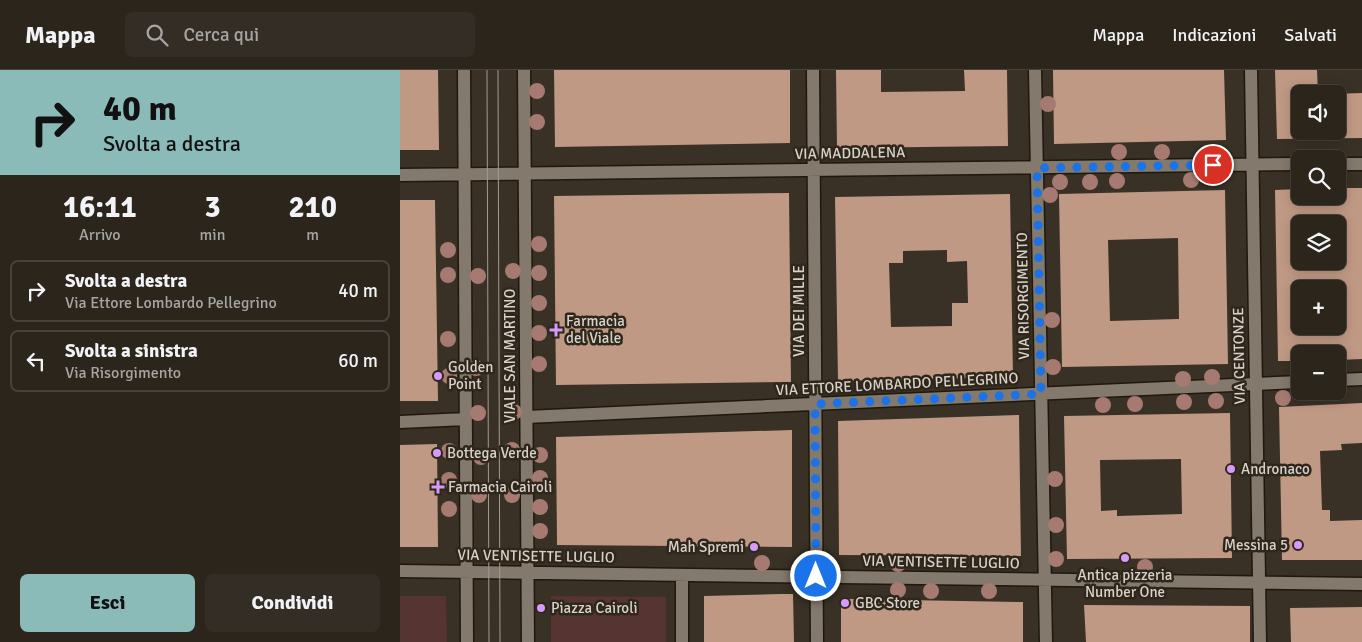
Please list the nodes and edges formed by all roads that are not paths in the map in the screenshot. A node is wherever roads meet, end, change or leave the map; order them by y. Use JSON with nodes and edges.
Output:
{"nodes":[{"id":1,"x":464,"y":70,"type":"edge"},
{"id":2,"x":524,"y":70,"type":"edge"},
{"id":3,"x":813,"y":70,"type":"edge"},
{"id":4,"x":1035,"y":70,"type":"edge"},
{"id":5,"x":1251,"y":70,"type":"edge"},
{"id":6,"x":1291,"y":164,"type":"edge"},
{"id":7,"x":1346,"y":164,"type":"edge"},
{"id":8,"x":1362,"y":164,"type":"edge"},
{"id":9,"x":1252,"y":165,"type":"junction"},
{"id":10,"x":1037,"y":168,"type":"junction"},
{"id":11,"x":814,"y":170,"type":"junction"},
{"id":12,"x":465,"y":174,"type":"junction"},
{"id":13,"x":525,"y":174,"type":"junction"},
{"id":14,"x":400,"y":175,"type":"edge"},
{"id":15,"x":1346,"y":380,"type":"edge"},
{"id":16,"x":1362,"y":380,"type":"edge"},
{"id":17,"x":1291,"y":382,"type":"edge"},
{"id":18,"x":1256,"y":384,"type":"junction"},
{"id":19,"x":1041,"y":394,"type":"junction"},
{"id":20,"x":815,"y":404,"type":"junction"},
{"id":21,"x":526,"y":417,"type":"junction"},
{"id":22,"x":466,"y":419,"type":"junction"},
{"id":23,"x":400,"y":422,"type":"edge"},
{"id":24,"x":400,"y":571,"type":"edge"},
{"id":25,"x":467,"y":572,"type":"junction"},
{"id":26,"x":527,"y":573,"type":"junction"},
{"id":27,"x":682,"y":575,"type":"junction"},
{"id":28,"x":816,"y":576,"type":"junction"},
{"id":29,"x":1044,"y":580,"type":"junction"},
{"id":30,"x":1259,"y":582,"type":"junction"},
{"id":31,"x":1362,"y":584,"type":"edge"},
{"id":32,"x":467,"y":642,"type":"edge"},
{"id":33,"x":528,"y":642,"type":"edge"},
{"id":34,"x":682,"y":642,"type":"edge"},
{"id":35,"x":817,"y":642,"type":"edge"},
{"id":36,"x":1046,"y":642,"type":"edge"},
{"id":37,"x":1260,"y":642,"type":"edge"}],
"edges":[{"from":1,"to":12,"type":"street"},
{"from":2,"to":13,"type":"street","name":"VIALE SAN MARTINO"},
{"from":3,"to":11,"type":"street","name":"VIA DEI MILLE"},
{"from":4,"to":10,"type":"street","name":"VIA RISORGIMENTO"},
{"from":5,"to":9,"type":"street","name":"VIA CENTONZE"},
{"from":6,"to":9,"type":"street","name":"VIA MADDALENA"},
{"from":7,"to":8,"type":"street"},
{"from":9,"to":10,"type":"street","name":"VIA MADDALENA"},
{"from":9,"to":18,"type":"street","name":"VIA CENTONZE"},
{"from":10,"to":11,"type":"street","name":"VIA MADDALENA"},
{"from":10,"to":19,"type":"street","name":"VIA RISORGIMENTO"},
{"from":11,"to":13,"type":"street","name":"VIA MADDALENA"},
{"from":11,"to":20,"type":"street","name":"VIA DEI MILLE"},
{"from":12,"to":13,"type":"street","name":"VIA MADDALENA"},
{"from":12,"to":14,"type":"street","name":"VIA MADDALENA"},
{"from":12,"to":22,"type":"street"},
{"from":13,"to":21,"type":"street","name":"VIALE SAN MARTINO"},
{"from":15,"to":16,"type":"street"},
{"from":17,"to":18,"type":"street","name":"VIA ETTORE LOMBARDO PELLEGRINO"},
{"from":18,"to":19,"type":"street","name":"VIA ETTORE LOMBARDO PELLEGRINO"},
{"from":18,"to":30,"type":"street","name":"VIA CENTONZE"},
{"from":19,"to":20,"type":"street","name":"VIA ETTORE LOMBARDO PELLEGRINO"},
{"from":19,"to":29,"type":"street","name":"VIA RISORGIMENTO"},
{"from":20,"to":21,"type":"street","name":"VIA ETTORE LOMBARDO PELLEGRINO"},
{"from":20,"to":28,"type":"street","name":"VIA DEI MILLE"},
{"from":21,"to":26,"type":"street","name":"VIALE SAN MARTINO"},
{"from":22,"to":23,"type":"street"},
{"from":22,"to":25,"type":"street"},
{"from":24,"to":25,"type":"street","name":"VIA VENTISETTE LUGLIO"},
{"from":25,"to":26,"type":"street","name":"VIA VENTISETTE LUGLIO"},
{"from":25,"to":32,"type":"street"},
{"from":26,"to":27,"type":"street","name":"VIA VENTISETTE LUGLIO"},
{"from":26,"to":33,"type":"street","name":"VIALE SAN MARTINO"},
{"from":27,"to":28,"type":"street","name":"VIA VENTISETTE LUGLIO"},
{"from":27,"to":34,"type":"street"},
{"from":28,"to":29,"type":"street","name":"VIA VENTISETTE LUGLIO"},
{"from":28,"to":35,"type":"street","name":"VIA DEI MILLE"},
{"from":29,"to":30,"type":"street","name":"VIA VENTISETTE LUGLIO"},
{"from":29,"to":36,"type":"street","name":"VIA RISORGIMENTO"},
{"from":30,"to":31,"type":"street","name":"VIA VENTISETTE LUGLIO"},
{"from":30,"to":37,"type":"street","name":"VIA CENTONZE"}]}
